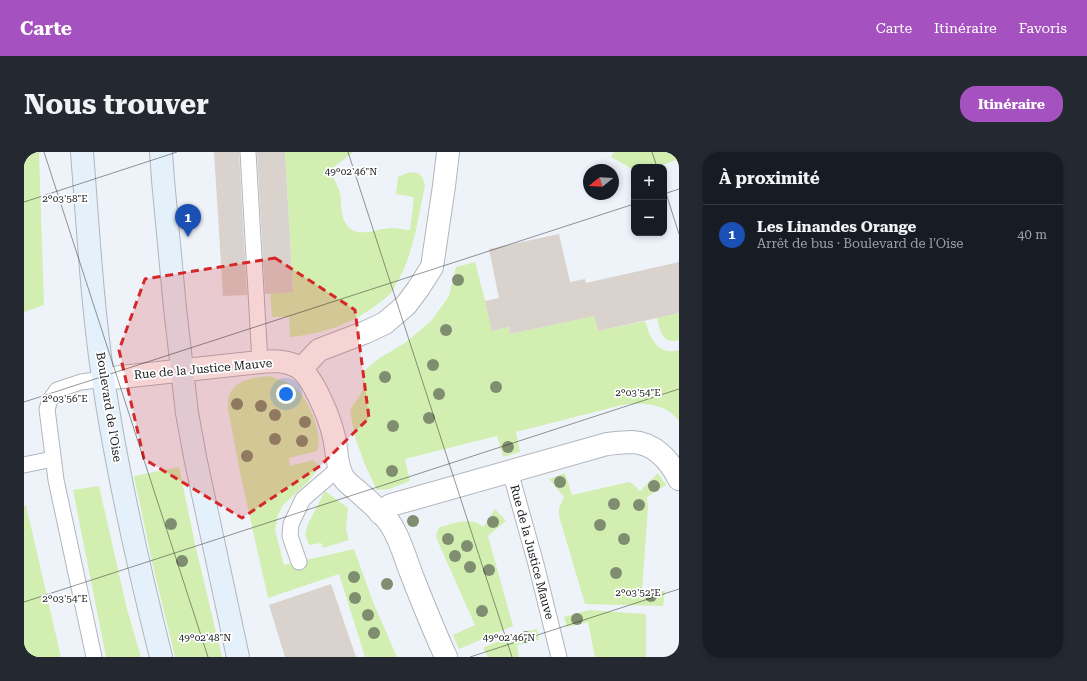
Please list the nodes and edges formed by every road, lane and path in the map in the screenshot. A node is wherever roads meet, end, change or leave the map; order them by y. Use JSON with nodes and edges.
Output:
{"nodes":[{"id":1,"x":82,"y":152,"type":"edge"},
{"id":2,"x":161,"y":152,"type":"edge"},
{"id":3,"x":248,"y":152,"type":"edge"},
{"id":4,"x":448,"y":152,"type":"edge"},
{"id":5,"x":260,"y":362,"type":"junction"},
{"id":6,"x":301,"y":368,"type":"junction"},
{"id":7,"x":182,"y":370,"type":"junction"},
{"id":8,"x":103,"y":379,"type":"junction"},
{"id":9,"x":53,"y":459,"type":"junction"},
{"id":10,"x":24,"y":465,"type":"edge"},
{"id":11,"x":339,"y":468,"type":"junction"},
{"id":12,"x":510,"y":471,"type":"junction"},
{"id":13,"x":679,"y":479,"type":"edge"},
{"id":14,"x":380,"y":513,"type":"junction"},
{"id":15,"x":298,"y":562,"type":"dead end"},
{"id":16,"x":94,"y":657,"type":"edge"},
{"id":17,"x":161,"y":657,"type":"edge"},
{"id":18,"x":238,"y":657,"type":"edge"},
{"id":19,"x":446,"y":657,"type":"edge"},
{"id":20,"x":559,"y":657,"type":"edge"}],
"edges":[{"from":1,"to":8,"type":"main road","name":"Boulevard de l'Oise"},
{"from":2,"to":7,"type":"main road"},
{"from":3,"to":5,"type":"lane"},
{"from":4,"to":6,"type":"street"},
{"from":5,"to":6,"type":"street","name":"Rue de la Justice Mauve"},
{"from":5,"to":7,"type":"street","name":"Rue de la Justice Mauve"},
{"from":6,"to":11,"type":"street"},
{"from":7,"to":8,"type":"street","name":"Rue de la Justice Mauve"},
{"from":7,"to":18,"type":"main road"},
{"from":8,"to":9,"type":"lane"},
{"from":8,"to":17,"type":"main road","name":"Boulevard de l'Oise"},
{"from":9,"to":10,"type":"lane"},
{"from":9,"to":16,"type":"lane"},
{"from":11,"to":14,"type":"street"},
{"from":11,"to":15,"type":"lane"},
{"from":12,"to":13,"type":"street","name":"Rue de la Justice Mauve"},
{"from":12,"to":14,"type":"street","name":"Rue de la Justice Mauve"},
{"from":12,"to":20,"type":"lane","name":"Rue de la Justice Mauve"},
{"from":14,"to":19,"type":"street"}]}
